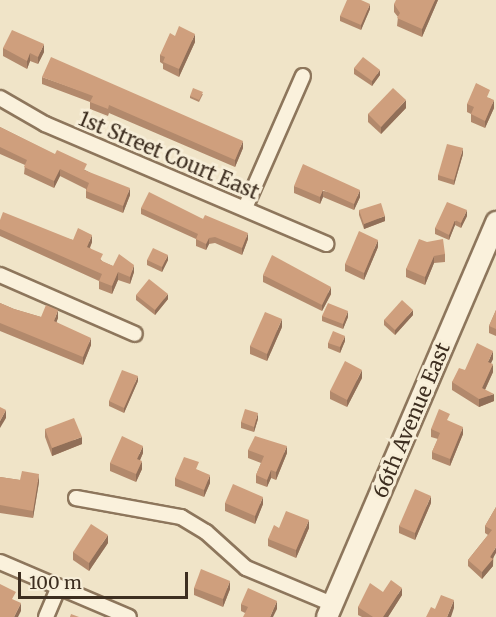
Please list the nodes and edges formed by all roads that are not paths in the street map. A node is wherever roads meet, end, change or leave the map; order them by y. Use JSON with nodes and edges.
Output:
{"nodes":[{"id":1,"x":303,"y":76,"type":"dead end"},
{"id":2,"x":0,"y":98,"type":"edge"},
{"id":3,"x":245,"y":208,"type":"junction"},
{"id":4,"x":496,"y":222,"type":"edge"},
{"id":5,"x":326,"y":243,"type":"dead end"},
{"id":6,"x":0,"y":275,"type":"edge"},
{"id":7,"x":135,"y":334,"type":"dead end"},
{"id":8,"x":75,"y":498,"type":"dead end"},
{"id":9,"x":0,"y":562,"type":"edge"},
{"id":10,"x":59,"y":587,"type":"junction"},
{"id":11,"x":330,"y":610,"type":"edge"},
{"id":12,"x":46,"y":617,"type":"edge"},
{"id":13,"x":129,"y":617,"type":"edge"}],
"edges":[{"from":1,"to":3,"type":"street"},
{"from":2,"to":3,"type":"street","name":"1st Street Court East"},
{"from":3,"to":5,"type":"street","name":"1st Street Court East"},
{"from":4,"to":11,"type":"street","name":"66th Avenue East"},
{"from":6,"to":7,"type":"street"},
{"from":8,"to":11,"type":"street"},
{"from":9,"to":10,"type":"street"},
{"from":10,"to":12,"type":"street"},
{"from":10,"to":13,"type":"street"}]}
